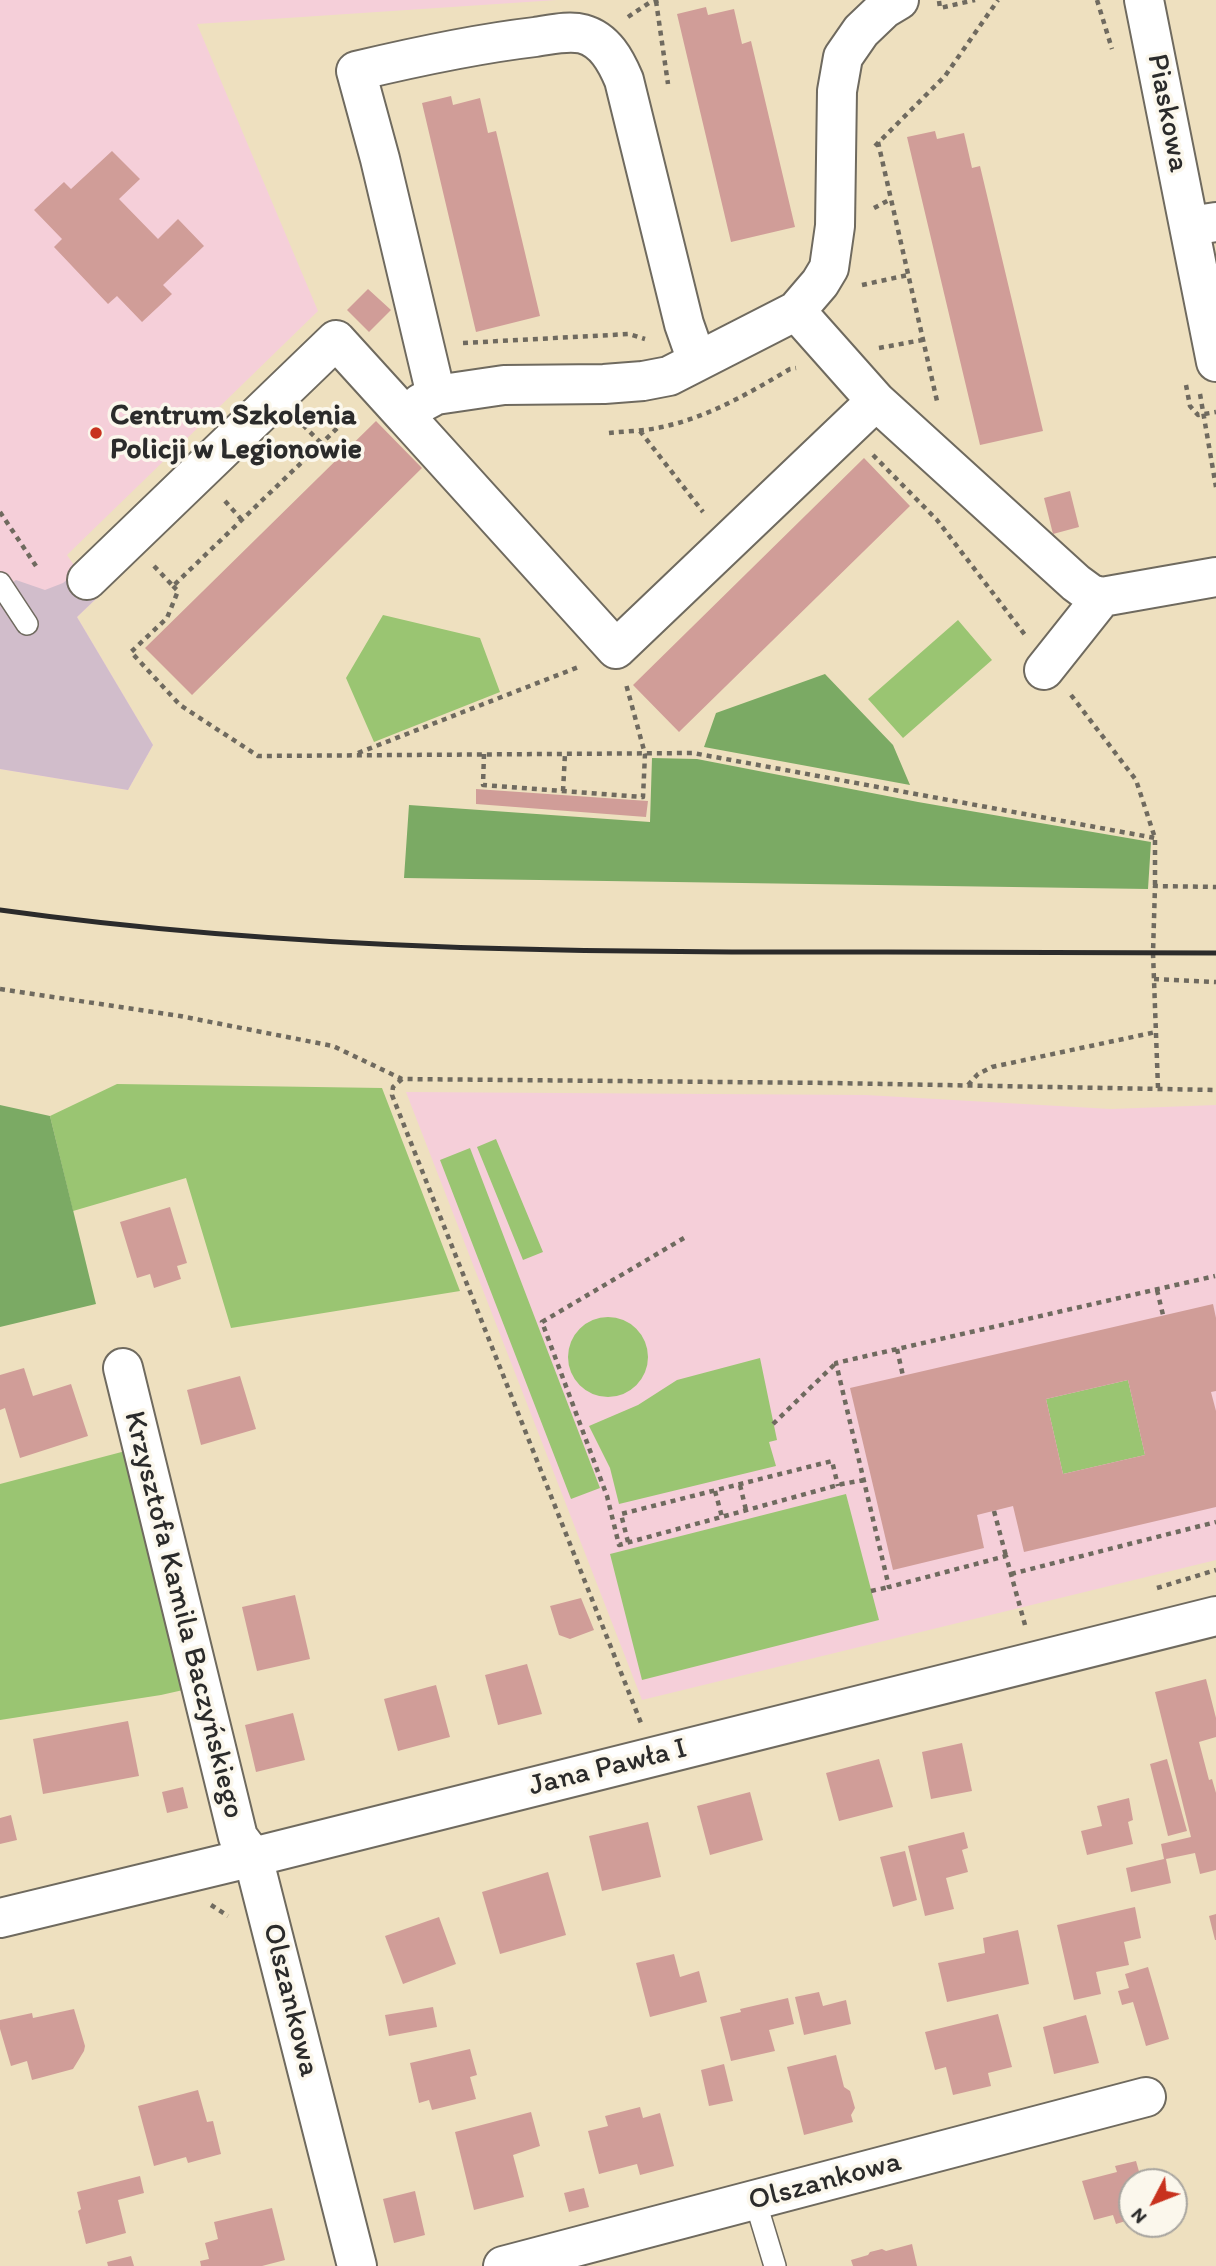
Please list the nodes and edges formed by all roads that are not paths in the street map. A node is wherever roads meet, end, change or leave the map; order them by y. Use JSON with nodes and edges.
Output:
{"nodes":[{"id":1,"x":899,"y":0,"type":"edge"},
{"id":2,"x":1144,"y":0,"type":"edge"},
{"id":3,"x":1203,"y":224,"type":"edge"},
{"id":4,"x":796,"y":311,"type":"junction"},
{"id":5,"x":697,"y":361,"type":"junction"},
{"id":6,"x":1212,"y":377,"type":"edge"},
{"id":7,"x":436,"y":395,"type":"junction"},
{"id":8,"x":876,"y":401,"type":"junction"},
{"id":9,"x":406,"y":417,"type":"junction"},
{"id":10,"x":1216,"y":577,"type":"edge"},
{"id":11,"x":87,"y":580,"type":"dead end"},
{"id":12,"x":2,"y":586,"type":"edge"},
{"id":13,"x":1102,"y":597,"type":"junction"},
{"id":14,"x":27,"y":624,"type":"dead end"},
{"id":15,"x":1044,"y":670,"type":"dead end"},
{"id":16,"x":123,"y":1368,"type":"dead end"},
{"id":17,"x":1216,"y":1616,"type":"edge"},
{"id":18,"x":253,"y":1857,"type":"junction"},
{"id":19,"x":0,"y":1918,"type":"edge"},
{"id":20,"x":1146,"y":2097,"type":"dead end"},
{"id":21,"x":755,"y":2200,"type":"junction"},
{"id":22,"x":356,"y":2266,"type":"edge"},
{"id":23,"x":503,"y":2266,"type":"edge"},
{"id":24,"x":775,"y":2266,"type":"edge"}],
"edges":[{"from":1,"to":4,"type":"street"},
{"from":2,"to":3,"type":"street","name":"Piaskowa"},
{"from":3,"to":6,"type":"street","name":"Piaskowa"},
{"from":4,"to":5,"type":"street"},
{"from":4,"to":8,"type":"street"},
{"from":5,"to":7,"type":"street"},
{"from":5,"to":7,"type":"street"},
{"from":7,"to":9,"type":"street"},
{"from":8,"to":9,"type":"street"},
{"from":8,"to":13,"type":"street"},
{"from":9,"to":11,"type":"street"},
{"from":10,"to":13,"type":"street"},
{"from":12,"to":14,"type":"lane"},
{"from":13,"to":15,"type":"street"},
{"from":16,"to":18,"type":"street","name":"Krzysztofa Kamila Baczyńskiego"},
{"from":17,"to":18,"type":"street","name":"Jana Pawła I"},
{"from":18,"to":19,"type":"street","name":"Jana Pawła I"},
{"from":18,"to":22,"type":"street","name":"Olszankowa"},
{"from":20,"to":21,"type":"street","name":"Olszankowa"},
{"from":21,"to":23,"type":"street","name":"Olszankowa"},
{"from":21,"to":24,"type":"lane"}]}
